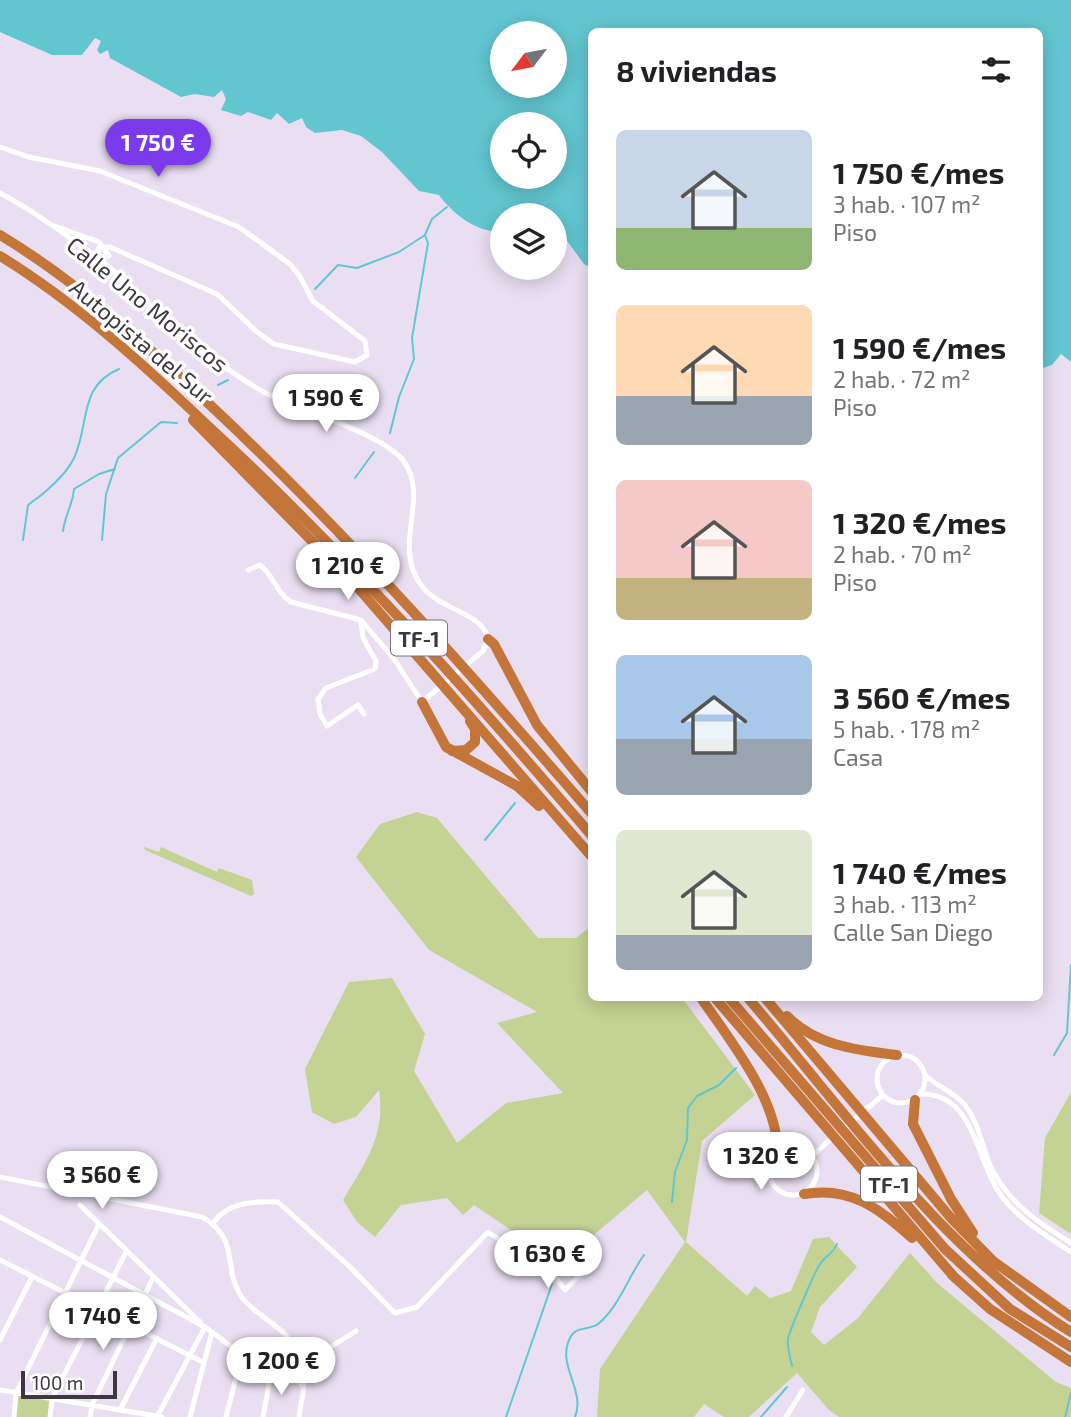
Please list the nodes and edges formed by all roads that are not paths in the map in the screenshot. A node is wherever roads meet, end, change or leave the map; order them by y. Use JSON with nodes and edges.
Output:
{"nodes":[{"id":1,"x":0,"y":147,"type":"edge"},
{"id":2,"x":0,"y":193,"type":"edge"},
{"id":3,"x":52,"y":225,"type":"junction"},
{"id":4,"x":0,"y":235,"type":"edge"},
{"id":5,"x":104,"y":248,"type":"junction"},
{"id":6,"x":124,"y":254,"type":"junction"},
{"id":7,"x":0,"y":256,"type":"edge"},
{"id":8,"x":109,"y":256,"type":"junction"},
{"id":9,"x":95,"y":257,"type":"junction"},
{"id":10,"x":103,"y":261,"type":"junction"},
{"id":11,"x":123,"y":349,"type":"junction"},
{"id":12,"x":248,"y":570,"type":"dead end"},
{"id":13,"x":361,"y":620,"type":"junction"},
{"id":14,"x":488,"y":639,"type":"junction"},
{"id":15,"x":453,"y":696,"type":"junction"},
{"id":16,"x":425,"y":701,"type":"junction"},
{"id":17,"x":364,"y":714,"type":"dead end"},
{"id":18,"x":452,"y":751,"type":"junction"},
{"id":19,"x":588,"y":787,"type":"edge"},
{"id":20,"x":588,"y":809,"type":"edge"},
{"id":21,"x":564,"y":827,"type":"junction"},
{"id":22,"x":588,"y":831,"type":"edge"},
{"id":23,"x":588,"y":853,"type":"edge"},
{"id":24,"x":703,"y":1001,"type":"edge"},
{"id":25,"x":718,"y":1001,"type":"edge"},
{"id":26,"x":732,"y":1001,"type":"edge"},
{"id":27,"x":751,"y":1001,"type":"edge"},
{"id":28,"x":770,"y":1001,"type":"edge"},
{"id":29,"x":770,"y":1001,"type":"edge"},
{"id":30,"x":897,"y":1055,"type":"junction"},
{"id":31,"x":926,"y":1076,"type":"junction"},
{"id":32,"x":883,"y":1095,"type":"junction"},
{"id":33,"x":918,"y":1097,"type":"junction"},
{"id":34,"x":777,"y":1153,"type":"junction"},
{"id":35,"x":812,"y":1156,"type":"junction"},
{"id":36,"x":0,"y":1177,"type":"edge"},
{"id":37,"x":803,"y":1194,"type":"junction"},
{"id":38,"x":80,"y":1205,"type":"dead end"},
{"id":39,"x":0,"y":1217,"type":"edge"},
{"id":40,"x":213,"y":1223,"type":"junction"},
{"id":41,"x":99,"y":1224,"type":"junction"},
{"id":42,"x":1071,"y":1243,"type":"edge"},
{"id":43,"x":126,"y":1252,"type":"junction"},
{"id":44,"x":1071,"y":1252,"type":"edge"},
{"id":45,"x":596,"y":1258,"type":"dead end"},
{"id":46,"x":0,"y":1260,"type":"edge"},
{"id":47,"x":80,"y":1263,"type":"junction"},
{"id":48,"x":1005,"y":1269,"type":"junction"},
{"id":49,"x":32,"y":1277,"type":"junction"},
{"id":50,"x":153,"y":1278,"type":"junction"},
{"id":51,"x":955,"y":1278,"type":"junction"},
{"id":52,"x":113,"y":1280,"type":"junction"},
{"id":53,"x":65,"y":1294,"type":"junction"},
{"id":54,"x":144,"y":1297,"type":"junction"},
{"id":55,"x":182,"y":1306,"type":"junction"},
{"id":56,"x":97,"y":1309,"type":"junction"},
{"id":57,"x":177,"y":1313,"type":"junction"},
{"id":58,"x":1071,"y":1317,"type":"edge"},
{"id":59,"x":130,"y":1326,"type":"junction"},
{"id":60,"x":205,"y":1327,"type":"junction"},
{"id":61,"x":356,"y":1331,"type":"dead end"},
{"id":62,"x":212,"y":1332,"type":"junction"},
{"id":63,"x":1071,"y":1332,"type":"edge"},
{"id":64,"x":157,"y":1338,"type":"junction"},
{"id":65,"x":0,"y":1340,"type":"edge"},
{"id":66,"x":1071,"y":1348,"type":"edge"},
{"id":67,"x":242,"y":1354,"type":"junction"},
{"id":68,"x":190,"y":1356,"type":"junction"},
{"id":69,"x":295,"y":1360,"type":"junction"},
{"id":70,"x":203,"y":1362,"type":"junction"},
{"id":71,"x":273,"y":1362,"type":"junction"},
{"id":72,"x":1071,"y":1362,"type":"edge"},
{"id":73,"x":302,"y":1367,"type":"junction"},
{"id":74,"x":274,"y":1371,"type":"junction"},
{"id":75,"x":295,"y":1374,"type":"junction"},
{"id":76,"x":302,"y":1386,"type":"junction"},
{"id":77,"x":0,"y":1390,"type":"edge"},
{"id":78,"x":803,"y":1390,"type":"dead end"},
{"id":79,"x":16,"y":1393,"type":"junction"},
{"id":80,"x":52,"y":1399,"type":"junction"},
{"id":81,"x":92,"y":1405,"type":"junction"},
{"id":82,"x":120,"y":1410,"type":"junction"},
{"id":83,"x":128,"y":1414,"type":"edge"},
{"id":84,"x":14,"y":1417,"type":"edge"},
{"id":85,"x":50,"y":1417,"type":"edge"},
{"id":86,"x":90,"y":1417,"type":"edge"},
{"id":87,"x":158,"y":1417,"type":"edge"},
{"id":88,"x":190,"y":1417,"type":"edge"},
{"id":89,"x":226,"y":1417,"type":"edge"},
{"id":90,"x":262,"y":1417,"type":"edge"},
{"id":91,"x":299,"y":1417,"type":"edge"},
{"id":92,"x":786,"y":1417,"type":"edge"}],
"edges":[{"from":1,"to":6,"type":"street"},
{"from":2,"to":3,"type":"street","name":"Calle Uno Moriscos"},
{"from":3,"to":5,"type":"street"},
{"from":3,"to":9,"type":"street","name":"Calle Uno Moriscos"},
{"from":4,"to":20,"type":"highway","name":"Autopista del Sur","number":"TF-1"},
{"from":5,"to":6,"type":"street"},
{"from":5,"to":8,"type":"street"},
{"from":5,"to":9,"type":"street"},
{"from":6,"to":8,"type":"street"},
{"from":7,"to":11,"type":"highway","name":"Autopista del Sur","number":"TF-1"},
{"from":8,"to":10,"type":"street"},
{"from":9,"to":10,"type":"street","name":"Calle Uno Moriscos"},
{"from":10,"to":14,"type":"street","name":"Calle Uno Moriscos"},
{"from":11,"to":15,"type":"highway"},
{"from":11,"to":22,"type":"highway","name":"Autopista del Sur","number":"TF-1"},
{"from":12,"to":13,"type":"street"},
{"from":13,"to":16,"type":"street"},
{"from":13,"to":17,"type":"street"},
{"from":14,"to":16,"type":"street"},
{"from":14,"to":19,"type":"highway"},
{"from":15,"to":18,"type":"highway"},
{"from":15,"to":21,"type":"highway"},
{"from":16,"to":18,"type":"highway"},
{"from":18,"to":21,"type":"highway"},
{"from":21,"to":23,"type":"highway"},
{"from":24,"to":34,"type":"highway"},
{"from":25,"to":51,"type":"highway"},
{"from":26,"to":66,"type":"highway","number":"TF-1"},
{"from":27,"to":63,"type":"highway","number":"TF-1"},
{"from":28,"to":30,"type":"highway"},
{"from":29,"to":48,"type":"highway"},
{"from":30,"to":31,"type":"street"},
{"from":30,"to":32,"type":"street"},
{"from":31,"to":33,"type":"street"},
{"from":31,"to":42,"type":"street"},
{"from":32,"to":33,"type":"street"},
{"from":32,"to":35,"type":"street"},
{"from":33,"to":44,"type":"street"},
{"from":33,"to":48,"type":"highway"},
{"from":34,"to":35,"type":"street"},
{"from":34,"to":37,"type":"street"},
{"from":35,"to":37,"type":"street"},
{"from":36,"to":40,"type":"street"},
{"from":37,"to":51,"type":"highway"},
{"from":38,"to":41,"type":"street"},
{"from":39,"to":47,"type":"street"},
{"from":40,"to":45,"type":"street"},
{"from":40,"to":69,"type":"street"},
{"from":41,"to":43,"type":"street"},
{"from":41,"to":47,"type":"street"},
{"from":43,"to":50,"type":"street"},
{"from":43,"to":52,"type":"street"},
{"from":46,"to":49,"type":"street"},
{"from":47,"to":52,"type":"street"},
{"from":47,"to":53,"type":"street"},
{"from":48,"to":58,"type":"highway"},
{"from":49,"to":53,"type":"street"},
{"from":49,"to":65,"type":"street"},
{"from":50,"to":54,"type":"street"},
{"from":50,"to":55,"type":"street"},
{"from":51,"to":72,"type":"highway"},
{"from":52,"to":54,"type":"street"},
{"from":52,"to":56,"type":"street"},
{"from":53,"to":56,"type":"street"},
{"from":53,"to":79,"type":"street"},
{"from":54,"to":57,"type":"street"},
{"from":54,"to":59,"type":"street"},
{"from":55,"to":57,"type":"street"},
{"from":55,"to":60,"type":"street"},
{"from":56,"to":59,"type":"street"},
{"from":56,"to":80,"type":"street"},
{"from":57,"to":60,"type":"street"},
{"from":59,"to":64,"type":"street"},
{"from":59,"to":81,"type":"street"},
{"from":60,"to":62,"type":"street"},
{"from":60,"to":68,"type":"street"},
{"from":61,"to":73,"type":"street"},
{"from":62,"to":67,"type":"street"},
{"from":62,"to":70,"type":"street"},
{"from":64,"to":68,"type":"street"},
{"from":64,"to":82,"type":"street"},
{"from":67,"to":71,"type":"street"},
{"from":67,"to":74,"type":"street"},
{"from":67,"to":89,"type":"street"},
{"from":68,"to":70,"type":"street"},
{"from":68,"to":87,"type":"street"},
{"from":69,"to":71,"type":"street"},
{"from":69,"to":73,"type":"street"},
{"from":70,"to":88,"type":"street"},
{"from":71,"to":74,"type":"street"},
{"from":73,"to":75,"type":"street"},
{"from":73,"to":76,"type":"street"},
{"from":74,"to":75,"type":"street"},
{"from":74,"to":90,"type":"street"},
{"from":75,"to":76,"type":"street"},
{"from":76,"to":91,"type":"street"},
{"from":77,"to":79,"type":"street"},
{"from":78,"to":92,"type":"street"},
{"from":79,"to":80,"type":"street"},
{"from":79,"to":84,"type":"street"},
{"from":80,"to":81,"type":"street"},
{"from":80,"to":85,"type":"street"},
{"from":81,"to":82,"type":"street"},
{"from":81,"to":86,"type":"street"},
{"from":82,"to":83,"type":"street"},
{"from":83,"to":87,"type":"street"}]}
